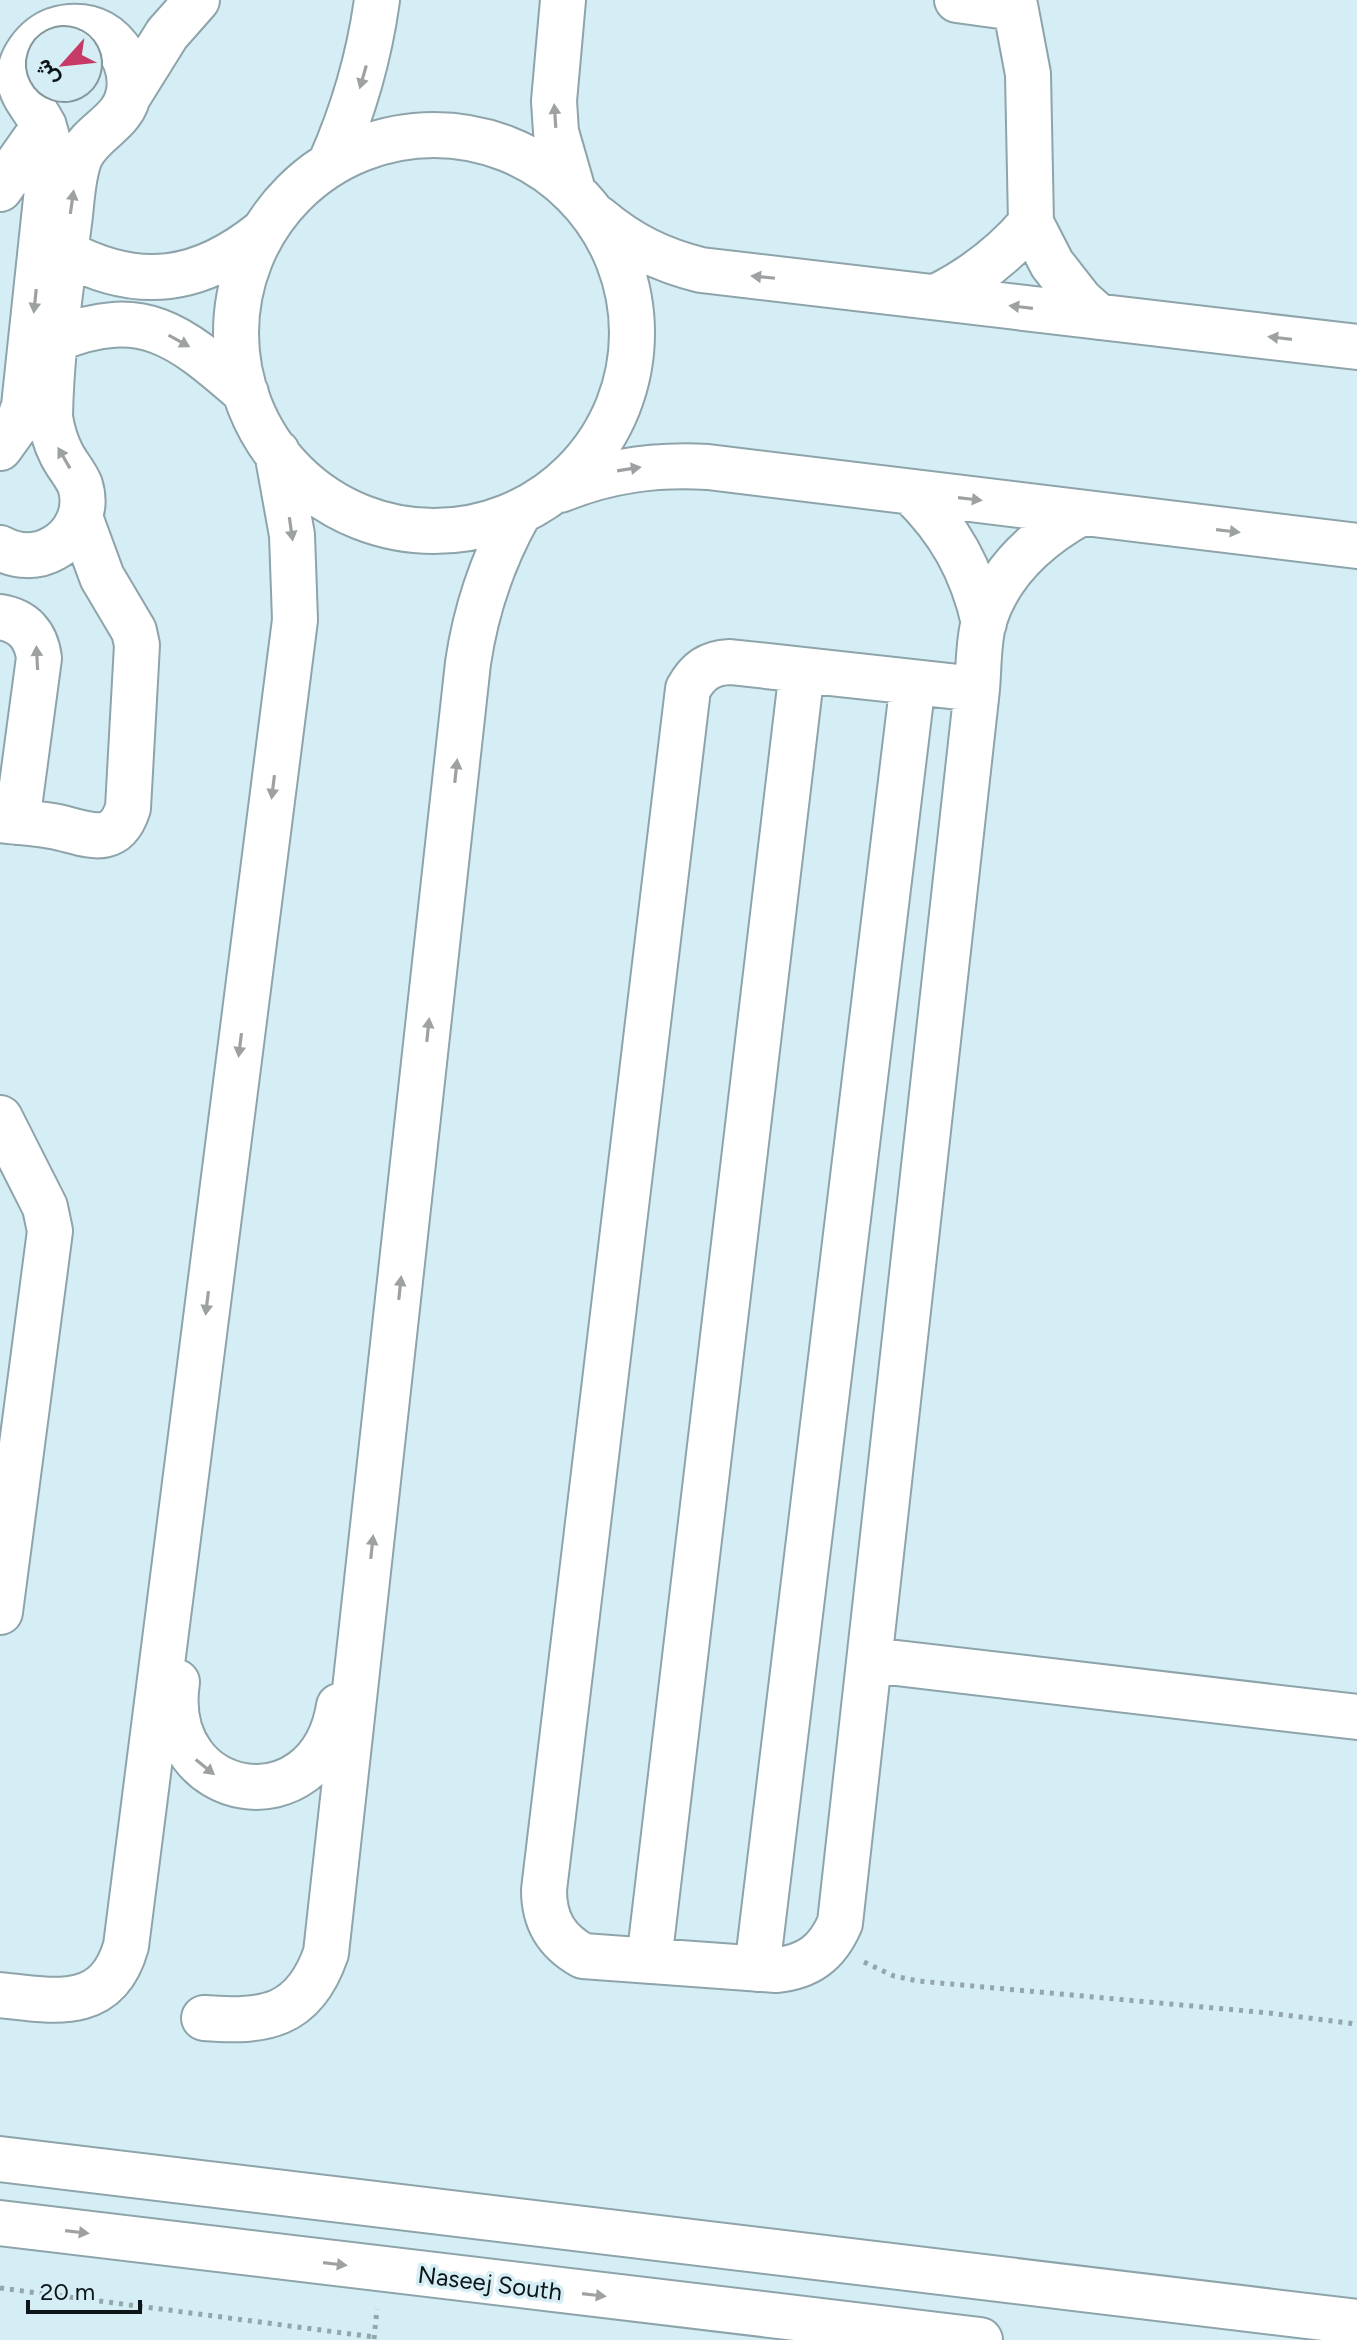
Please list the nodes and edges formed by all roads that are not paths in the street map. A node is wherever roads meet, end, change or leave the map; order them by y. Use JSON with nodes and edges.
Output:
{"nodes":[{"id":1,"x":377,"y":0,"type":"edge"},
{"id":2,"x":563,"y":0,"type":"edge"},
{"id":3,"x":957,"y":0,"type":"edge"},
{"id":4,"x":194,"y":3,"type":"edge"},
{"id":5,"x":1014,"y":4,"type":"edge"},
{"id":6,"x":107,"y":37,"type":"junction"},
{"id":7,"x":129,"y":95,"type":"junction"},
{"id":8,"x":44,"y":126,"type":"junction"},
{"id":9,"x":330,"y":164,"type":"junction"},
{"id":10,"x":0,"y":189,"type":"edge"},
{"id":11,"x":583,"y":202,"type":"junction"},
{"id":12,"x":1031,"y":223,"type":"junction"},
{"id":13,"x":264,"y":231,"type":"junction"},
{"id":14,"x":66,"y":253,"type":"junction"},
{"id":15,"x":936,"y":297,"type":"junction"},
{"id":16,"x":1099,"y":317,"type":"junction"},
{"id":17,"x":57,"y":339,"type":"junction"},
{"id":18,"x":1357,"y":347,"type":"edge"},
{"id":19,"x":246,"y":393,"type":"junction"},
{"id":20,"x":0,"y":448,"type":"edge"},
{"id":21,"x":277,"y":452,"type":"junction"},
{"id":22,"x":911,"y":492,"type":"junction"},
{"id":23,"x":536,"y":502,"type":"junction"},
{"id":24,"x":1081,"y":513,"type":"junction"},
{"id":25,"x":80,"y":517,"type":"junction"},
{"id":26,"x":1357,"y":546,"type":"edge"},
{"id":27,"x":19,"y":551,"type":"edge"},
{"id":28,"x":118,"y":606,"type":"junction"},
{"id":29,"x":0,"y":617,"type":"edge"},
{"id":30,"x":984,"y":623,"type":"junction"},
{"id":31,"x":802,"y":670,"type":"junction"},
{"id":32,"x":913,"y":682,"type":"junction"},
{"id":33,"x":977,"y":689,"type":"junction"},
{"id":34,"x":16,"y":717,"type":"edge"},
{"id":35,"x":23,"y":823,"type":"edge"},
{"id":36,"x":0,"y":1118,"type":"edge"},
{"id":37,"x":171,"y":1589,"type":"junction"},
{"id":38,"x":0,"y":1612,"type":"edge"},
{"id":39,"x":363,"y":1624,"type":"junction"},
{"id":40,"x":871,"y":1660,"type":"junction"},
{"id":41,"x":1357,"y":1717,"type":"edge"},
{"id":42,"x":649,"y":1961,"type":"junction"},
{"id":43,"x":757,"y":1969,"type":"junction"},
{"id":44,"x":1,"y":1993,"type":"edge"},
{"id":45,"x":204,"y":2018,"type":"dead end"},
{"id":46,"x":0,"y":2159,"type":"edge"},
{"id":47,"x":0,"y":2223,"type":"edge"},
{"id":48,"x":1357,"y":2322,"type":"edge"},
{"id":49,"x":980,"y":2340,"type":"edge"}],
"edges":[{"from":1,"to":9,"type":"street","one_way":true},
{"from":11,"to":2,"type":"street","one_way":true},
{"from":3,"to":5,"type":"street"},
{"from":4,"to":6,"type":"street"},
{"from":4,"to":7,"type":"street"},
{"from":5,"to":12,"type":"street"},
{"from":6,"to":7,"type":"street"},
{"from":6,"to":8,"type":"street"},
{"from":14,"to":7,"type":"street","one_way":true},
{"from":8,"to":10,"type":"street"},
{"from":8,"to":20,"type":"street","one_way":true},
{"from":9,"to":11,"type":"street"},
{"from":9,"to":13,"type":"street"},
{"from":15,"to":11,"type":"street","one_way":true},
{"from":11,"to":23,"type":"street"},
{"from":12,"to":15,"type":"street"},
{"from":12,"to":16,"type":"street"},
{"from":13,"to":14,"type":"street"},
{"from":13,"to":19,"type":"street"},
{"from":14,"to":17,"type":"street"},
{"from":16,"to":15,"type":"street","one_way":true},
{"from":18,"to":16,"type":"street","one_way":true},
{"from":17,"to":19,"type":"street","one_way":true},
{"from":25,"to":17,"type":"street","one_way":true},
{"from":19,"to":21,"type":"street"},
{"from":21,"to":23,"type":"street"},
{"from":21,"to":37,"type":"street","one_way":true},
{"from":23,"to":22,"type":"street","one_way":true},
{"from":22,"to":24,"type":"street","one_way":true},
{"from":22,"to":30,"type":"street"},
{"from":39,"to":23,"type":"street","one_way":true},
{"from":24,"to":26,"type":"street","one_way":true},
{"from":24,"to":30,"type":"street"},
{"from":25,"to":27,"type":"street"},
{"from":25,"to":28,"type":"street"},
{"from":27,"to":28,"type":"street"},
{"from":28,"to":35,"type":"street"},
{"from":34,"to":29,"type":"street","one_way":true},
{"from":30,"to":33,"type":"street"},
{"from":31,"to":32,"type":"street"},
{"from":31,"to":42,"type":"street"},
{"from":31,"to":42,"type":"street"},
{"from":32,"to":33,"type":"street"},
{"from":32,"to":43,"type":"street"},
{"from":33,"to":40,"type":"street"},
{"from":34,"to":35,"type":"street"},
{"from":36,"to":38,"type":"street"},
{"from":37,"to":39,"type":"street","one_way":true},
{"from":37,"to":44,"type":"street"},
{"from":39,"to":45,"type":"street"},
{"from":40,"to":41,"type":"street"},
{"from":40,"to":43,"type":"street"},
{"from":42,"to":43,"type":"street"},
{"from":46,"to":48,"type":"street"},
{"from":47,"to":49,"type":"street","name":"Naseej South","one_way":true}]}
